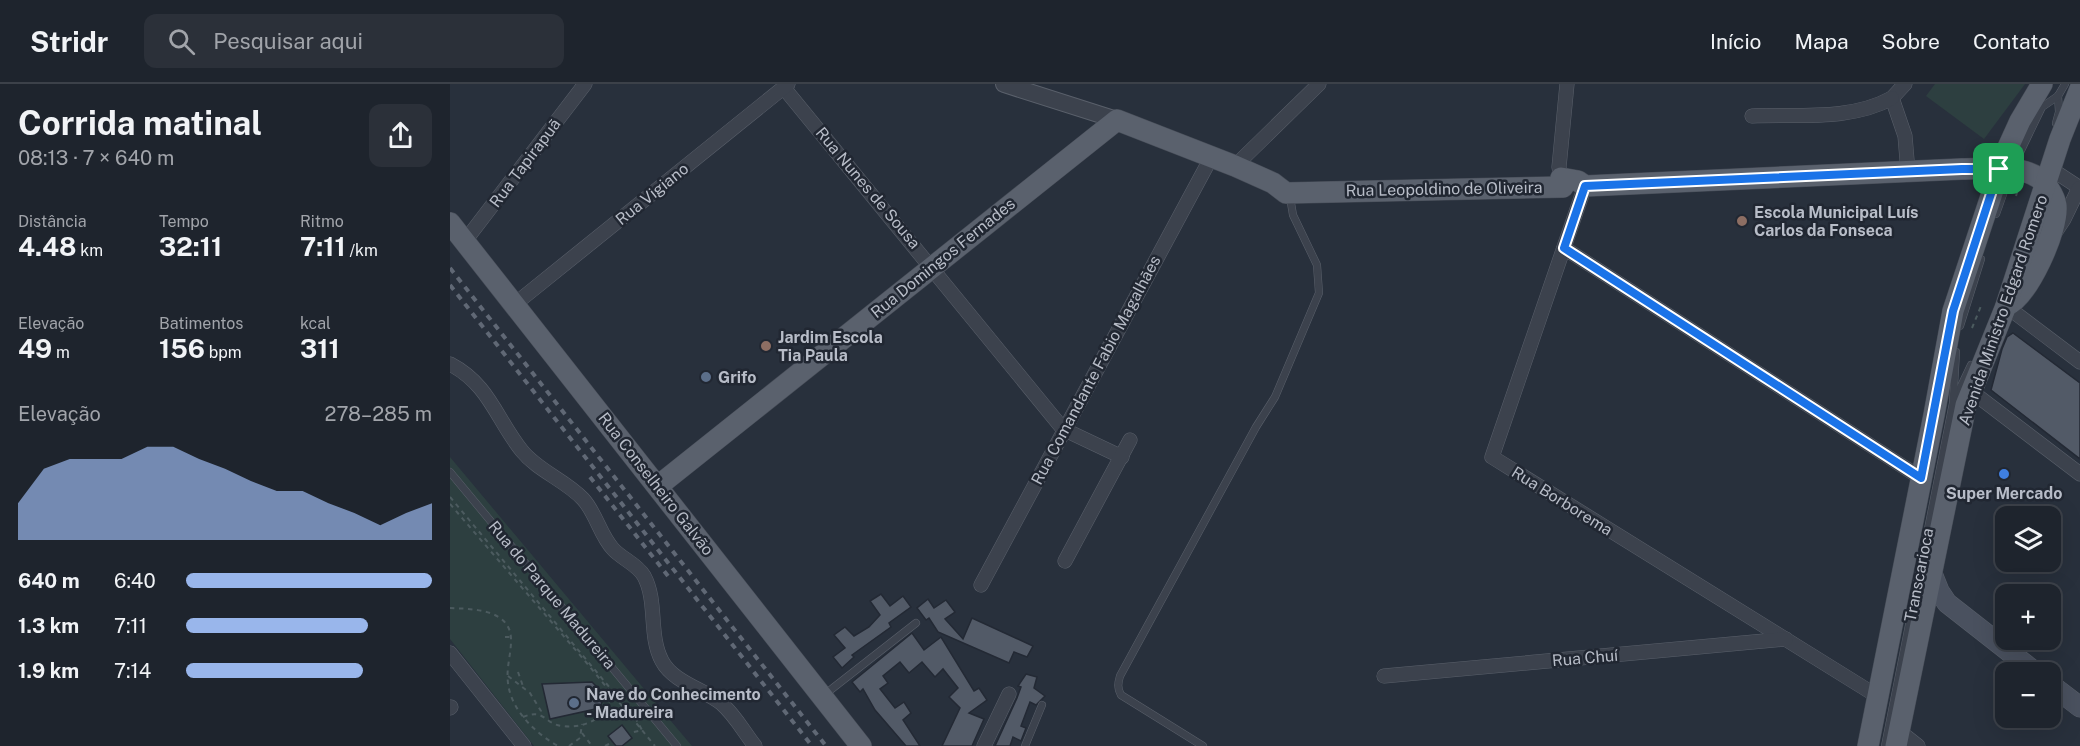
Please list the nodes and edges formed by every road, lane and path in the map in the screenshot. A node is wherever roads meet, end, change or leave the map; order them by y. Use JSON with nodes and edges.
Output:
{"nodes":[{"id":1,"x":585,"y":84,"type":"edge"},
{"id":2,"x":1004,"y":84,"type":"edge"},
{"id":3,"x":1319,"y":84,"type":"edge"},
{"id":4,"x":1567,"y":84,"type":"edge"},
{"id":5,"x":1905,"y":84,"type":"edge"},
{"id":6,"x":2065,"y":84,"type":"edge"},
{"id":7,"x":786,"y":86,"type":"edge"},
{"id":8,"x":2080,"y":89,"type":"edge"},
{"id":9,"x":2050,"y":90,"type":"edge"},
{"id":10,"x":1892,"y":98,"type":"junction"},
{"id":11,"x":1752,"y":116,"type":"dead end"},
{"id":12,"x":1117,"y":120,"type":"junction"},
{"id":13,"x":2052,"y":133,"type":"dead end"},
{"id":14,"x":1212,"y":156,"type":"junction"},
{"id":15,"x":1235,"y":166,"type":"junction"},
{"id":16,"x":2006,"y":169,"type":"junction"},
{"id":17,"x":1908,"y":172,"type":"junction"},
{"id":18,"x":1561,"y":178,"type":"junction"},
{"id":19,"x":2041,"y":181,"type":"junction"},
{"id":20,"x":1585,"y":186,"type":"junction"},
{"id":21,"x":2080,"y":188,"type":"edge"},
{"id":22,"x":1286,"y":193,"type":"junction"},
{"id":23,"x":450,"y":223,"type":"edge"},
{"id":24,"x":1992,"y":225,"type":"dead end"},
{"id":25,"x":465,"y":242,"type":"junction"},
{"id":26,"x":2048,"y":243,"type":"junction"},
{"id":27,"x":1564,"y":248,"type":"junction"},
{"id":28,"x":1982,"y":256,"type":"dead end"},
{"id":29,"x":932,"y":266,"type":"junction"},
{"id":30,"x":515,"y":304,"type":"junction"},
{"id":31,"x":1981,"y":306,"type":"dead end"},
{"id":32,"x":2006,"y":306,"type":"junction"},
{"id":33,"x":1972,"y":328,"type":"dead end"},
{"id":34,"x":1959,"y":334,"type":"dead end"},
{"id":35,"x":1957,"y":344,"type":"dead end"},
{"id":36,"x":1981,"y":346,"type":"dead end"},
{"id":37,"x":1976,"y":356,"type":"dead end"},
{"id":38,"x":2080,"y":362,"type":"edge"},
{"id":39,"x":450,"y":364,"type":"edge"},
{"id":40,"x":1971,"y":391,"type":"junction"},
{"id":41,"x":1953,"y":403,"type":"junction"},
{"id":42,"x":1063,"y":429,"type":"junction"},
{"id":43,"x":1130,"y":440,"type":"dead end"},
{"id":44,"x":1122,"y":458,"type":"junction"},
{"id":45,"x":450,"y":472,"type":"edge"},
{"id":46,"x":2080,"y":474,"type":"edge"},
{"id":47,"x":1921,"y":478,"type":"junction"},
{"id":48,"x":658,"y":486,"type":"junction"},
{"id":49,"x":450,"y":497,"type":"edge"},
{"id":50,"x":450,"y":504,"type":"edge"},
{"id":51,"x":1065,"y":561,"type":"dead end"},
{"id":52,"x":1931,"y":571,"type":"junction"},
{"id":53,"x":981,"y":585,"type":"dead end"},
{"id":54,"x":483,"y":604,"type":"dead end"},
{"id":55,"x":450,"y":608,"type":"edge"},
{"id":56,"x":482,"y":611,"type":"junction"},
{"id":57,"x":916,"y":623,"type":"dead end"},
{"id":58,"x":505,"y":637,"type":"dead end"},
{"id":59,"x":511,"y":637,"type":"junction"},
{"id":60,"x":1786,"y":639,"type":"junction"},
{"id":61,"x":450,"y":653,"type":"edge"},
{"id":62,"x":2022,"y":662,"type":"edge"},
{"id":63,"x":518,"y":672,"type":"dead end"},
{"id":64,"x":508,"y":676,"type":"junction"},
{"id":65,"x":1384,"y":676,"type":"dead end"},
{"id":66,"x":610,"y":686,"type":"junction"},
{"id":67,"x":524,"y":690,"type":"junction"},
{"id":68,"x":610,"y":692,"type":"junction"},
{"id":69,"x":2061,"y":692,"type":"edge"},
{"id":70,"x":1009,"y":694,"type":"dead end"},
{"id":71,"x":822,"y":696,"type":"junction"},
{"id":72,"x":1877,"y":696,"type":"junction"},
{"id":73,"x":1042,"y":705,"type":"dead end"},
{"id":74,"x":2080,"y":707,"type":"edge"},
{"id":75,"x":541,"y":714,"type":"junction"},
{"id":76,"x":523,"y":717,"type":"junction"},
{"id":77,"x":582,"y":724,"type":"junction"},
{"id":78,"x":642,"y":730,"type":"junction"},
{"id":79,"x":582,"y":733,"type":"junction"},
{"id":80,"x":630,"y":734,"type":"dead end"},
{"id":81,"x":1893,"y":741,"type":"edge"},
{"id":82,"x":611,"y":743,"type":"dead end"},
{"id":83,"x":575,"y":745,"type":"edge"},
{"id":84,"x":524,"y":746,"type":"edge"},
{"id":85,"x":558,"y":746,"type":"edge"},
{"id":86,"x":569,"y":746,"type":"edge"},
{"id":87,"x":592,"y":746,"type":"edge"},
{"id":88,"x":605,"y":746,"type":"edge"},
{"id":89,"x":655,"y":746,"type":"edge"},
{"id":90,"x":677,"y":746,"type":"edge"},
{"id":91,"x":755,"y":746,"type":"edge"},
{"id":92,"x":861,"y":746,"type":"edge"},
{"id":93,"x":984,"y":746,"type":"edge"},
{"id":94,"x":1025,"y":746,"type":"edge"},
{"id":95,"x":1203,"y":746,"type":"edge"},
{"id":96,"x":1868,"y":746,"type":"edge"},
{"id":97,"x":1918,"y":746,"type":"edge"}],
"edges":[{"from":1,"to":25,"type":"street","name":"Rua Tapirapuã"},
{"from":2,"to":12,"type":"street"},
{"from":3,"to":15,"type":"street"},
{"from":4,"to":18,"type":"street"},
{"from":5,"to":10,"type":"street"},
{"from":6,"to":9,"type":"lane"},
{"from":7,"to":29,"type":"street","name":"Rua Nunes de Sousa"},
{"from":7,"to":30,"type":"street","name":"Rua Vigiano"},
{"from":8,"to":19,"type":"main road","name":"Avenida Ministro Edgard Romero"},
{"from":9,"to":13,"type":"lane"},
{"from":9,"to":16,"type":"main road","name":"Avenida Ministro Edgard Romero"},
{"from":10,"to":11,"type":"street"},
{"from":10,"to":17,"type":"street"},
{"from":12,"to":14,"type":"main road"},
{"from":12,"to":29,"type":"main road","name":"Rua Domingos Fernades"},
{"from":14,"to":15,"type":"main road"},
{"from":14,"to":42,"type":"street","name":"Rua Comandante Fabio Magalhães"},
{"from":15,"to":22,"type":"main road"},
{"from":16,"to":17,"type":"main road","name":"Rua Leopoldino de Oliveira"},
{"from":16,"to":19,"type":"main road","name":"Rua Leopoldino de Oliveira"},
{"from":16,"to":24,"type":"lane"},
{"from":16,"to":47,"type":"main road","name":"Avenida Ministro Edgard Romero"},
{"from":17,"to":20,"type":"main road","name":"Rua Leopoldino de Oliveira"},
{"from":18,"to":20,"type":"main road","name":"Rua Leopoldino de Oliveira"},
{"from":18,"to":22,"type":"main road","name":"Rua Leopoldino de Oliveira"},
{"from":19,"to":21,"type":"street"},
{"from":19,"to":26,"type":"main road"},
{"from":19,"to":32,"type":"main road","name":"Avenida Ministro Edgard Romero"},
{"from":19,"to":36,"type":"lane"},
{"from":20,"to":27,"type":"street","name":"Rua Borborema"},
{"from":21,"to":26,"type":"street"},
{"from":22,"to":95,"type":"lane"},
{"from":23,"to":25,"type":"main road","name":"Rua Conselheiro Galvão"},
{"from":25,"to":30,"type":"main road","name":"Rua Conselheiro Galvão"},
{"from":26,"to":32,"type":"main road"},
{"from":27,"to":47,"type":"street"},
{"from":27,"to":60,"type":"street","name":"Rua Borborema"},
{"from":28,"to":34,"type":"lane"},
{"from":29,"to":42,"type":"street","name":"Rua Nunes de Sousa"},
{"from":29,"to":48,"type":"main road","name":"Rua Domingos Fernades"},
{"from":30,"to":48,"type":"main road","name":"Rua Conselheiro Galvão"},
{"from":31,"to":33,"type":"path"},
{"from":32,"to":38,"type":"street"},
{"from":32,"to":40,"type":"main road","name":"Avenida Ministro Edgard Romero"},
{"from":35,"to":41,"type":"lane","name":"Transcarioca"},
{"from":37,"to":41,"type":"lane","name":"Transcarioca"},
{"from":39,"to":91,"type":"street"},
{"from":40,"to":46,"type":"street"},
{"from":40,"to":52,"type":"main road","name":"Avenida Ministro Edgard Romero"},
{"from":41,"to":81,"type":"lane","name":"Transcarioca"},
{"from":42,"to":44,"type":"street"},
{"from":42,"to":53,"type":"street","name":"Rua Comandante Fabio Magalhães"},
{"from":43,"to":44,"type":"street"},
{"from":44,"to":51,"type":"street"},
{"from":45,"to":90,"type":"lane","name":"Rua do Parque Madureira"},
{"from":47,"to":72,"type":"main road","name":"Avenida Ministro Edgard Romero"},
{"from":48,"to":71,"type":"main road","name":"Rua Conselheiro Galvão"},
{"from":49,"to":66,"type":"path"},
{"from":50,"to":68,"type":"path"},
{"from":52,"to":62,"type":"main road"},
{"from":52,"to":81,"type":"main road","name":"Avenida Ministro Edgard Romero"},
{"from":54,"to":56,"type":"path"},
{"from":55,"to":56,"type":"path"},
{"from":56,"to":59,"type":"path"},
{"from":57,"to":71,"type":"lane"},
{"from":58,"to":59,"type":"path"},
{"from":59,"to":64,"type":"path"},
{"from":60,"to":65,"type":"street","name":"Rua Chuí"},
{"from":60,"to":72,"type":"street","name":"Rua Borborema"},
{"from":61,"to":84,"type":"street"},
{"from":63,"to":67,"type":"path"},
{"from":64,"to":67,"type":"path"},
{"from":64,"to":76,"type":"path"},
{"from":66,"to":68,"type":"path"},
{"from":66,"to":78,"type":"path"},
{"from":67,"to":75,"type":"path"},
{"from":68,"to":77,"type":"path"},
{"from":68,"to":78,"type":"path"},
{"from":69,"to":74,"type":"main road"},
{"from":70,"to":93,"type":"street"},
{"from":71,"to":92,"type":"main road","name":"Rua Conselheiro Galvão"},
{"from":72,"to":96,"type":"main road","name":"Avenida Ministro Edgard Romero"},
{"from":73,"to":94,"type":"lane"},
{"from":75,"to":76,"type":"path"},
{"from":75,"to":77,"type":"path"},
{"from":76,"to":85,"type":"path"},
{"from":77,"to":79,"type":"path"},
{"from":78,"to":80,"type":"path"},
{"from":78,"to":89,"type":"path"},
{"from":79,"to":83,"type":"path"},
{"from":79,"to":87,"type":"path"},
{"from":81,"to":97,"type":"street"},
{"from":82,"to":88,"type":"path"},
{"from":83,"to":86,"type":"path"}]}
